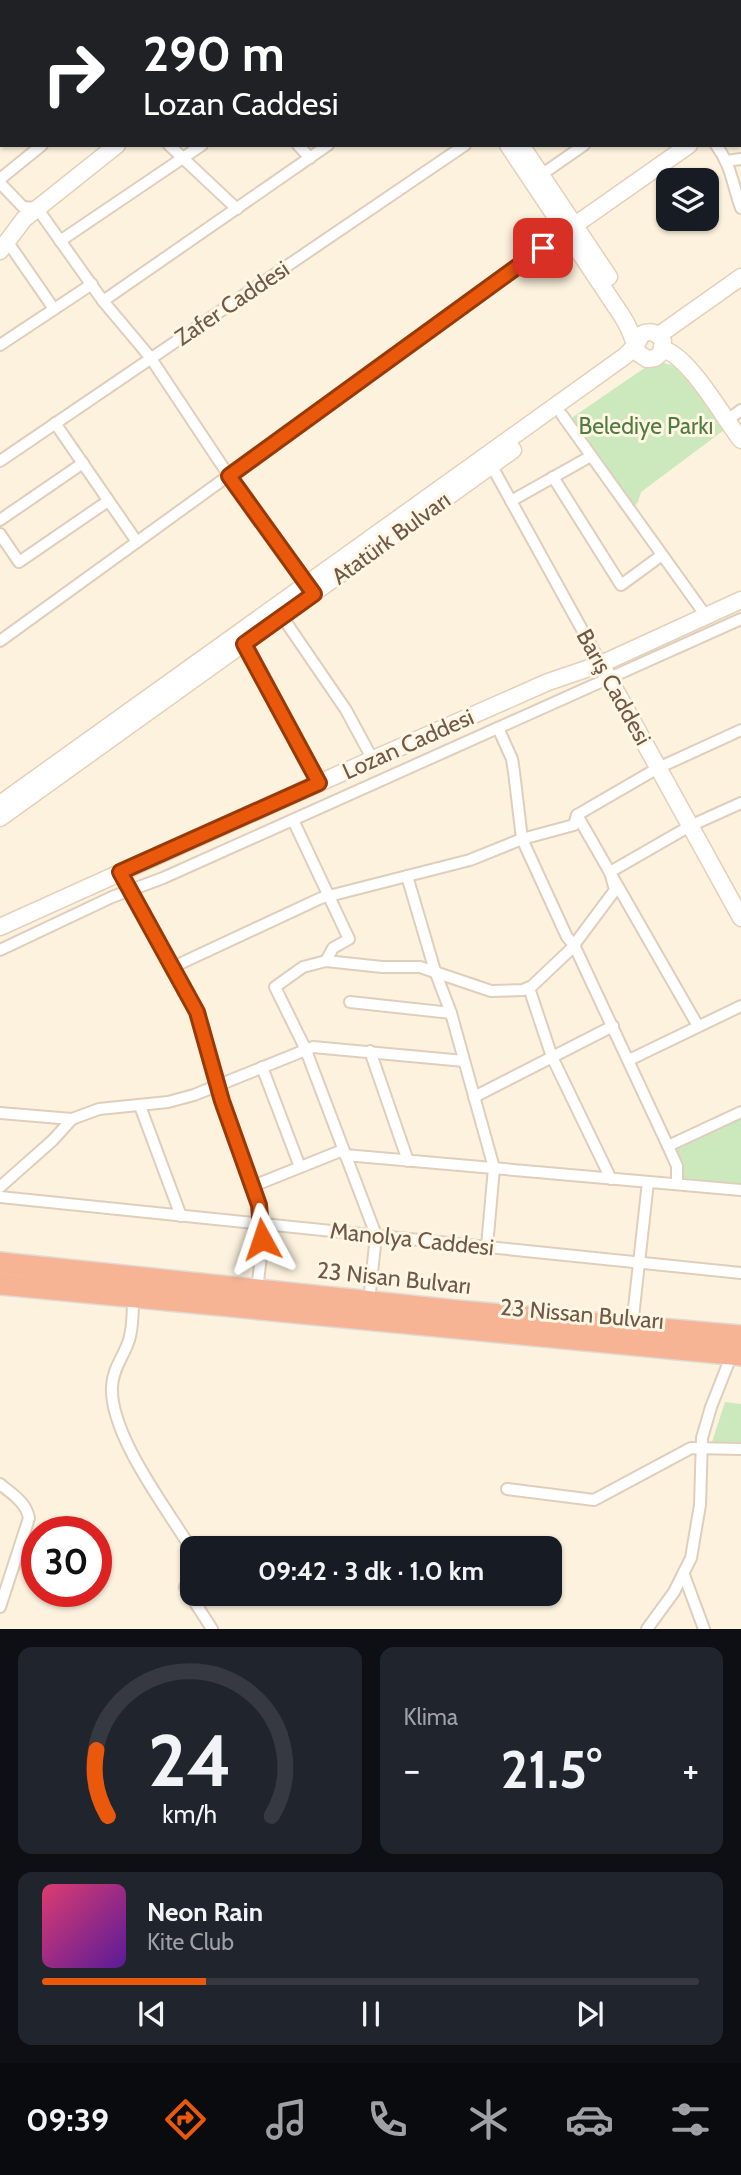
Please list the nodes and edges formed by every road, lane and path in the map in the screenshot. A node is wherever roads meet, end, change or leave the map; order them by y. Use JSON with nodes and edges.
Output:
{"nodes":[{"id":1,"x":40,"y":147,"type":"edge"},
{"id":2,"x":114,"y":147,"type":"edge"},
{"id":3,"x":171,"y":147,"type":"edge"},
{"id":4,"x":199,"y":147,"type":"edge"},
{"id":5,"x":300,"y":147,"type":"edge"},
{"id":6,"x":325,"y":147,"type":"edge"},
{"id":7,"x":462,"y":147,"type":"edge"},
{"id":8,"x":509,"y":147,"type":"edge"},
{"id":9,"x":522,"y":147,"type":"edge"},
{"id":10,"x":581,"y":147,"type":"edge"},
{"id":11,"x":686,"y":147,"type":"edge"},
{"id":12,"x":717,"y":147,"type":"edge"},
{"id":13,"x":310,"y":158,"type":"junction"},
{"id":14,"x":182,"y":159,"type":"junction"},
{"id":15,"x":741,"y":159,"type":"edge"},
{"id":16,"x":726,"y":161,"type":"junction"},
{"id":17,"x":541,"y":175,"type":"junction"},
{"id":18,"x":0,"y":181,"type":"edge"},
{"id":19,"x":37,"y":208,"type":"junction"},
{"id":20,"x":741,"y":208,"type":"edge"},
{"id":21,"x":237,"y":209,"type":"junction"},
{"id":22,"x":570,"y":228,"type":"junction"},
{"id":23,"x":60,"y":241,"type":"junction"},
{"id":24,"x":3,"y":246,"type":"edge"},
{"id":25,"x":741,"y":276,"type":"edge"},
{"id":26,"x":92,"y":284,"type":"junction"},
{"id":27,"x":103,"y":300,"type":"junction"},
{"id":28,"x":54,"y":309,"type":"junction"},
{"id":29,"x":657,"y":339,"type":"junction"},
{"id":30,"x":0,"y":345,"type":"edge"},
{"id":31,"x":636,"y":345,"type":"junction"},
{"id":32,"x":149,"y":357,"type":"junction"},
{"id":33,"x":648,"y":359,"type":"junction"},
{"id":34,"x":741,"y":410,"type":"edge"},
{"id":35,"x":562,"y":415,"type":"junction"},
{"id":36,"x":726,"y":421,"type":"junction"},
{"id":37,"x":55,"y":423,"type":"junction"},
{"id":38,"x":741,"y":440,"type":"edge"},
{"id":39,"x":591,"y":456,"type":"junction"},
{"id":40,"x":0,"y":461,"type":"edge"},
{"id":41,"x":489,"y":461,"type":"junction"},
{"id":42,"x":83,"y":463,"type":"junction"},
{"id":43,"x":229,"y":476,"type":"junction"},
{"id":44,"x":554,"y":477,"type":"junction"},
{"id":45,"x":108,"y":501,"type":"junction"},
{"id":46,"x":511,"y":501,"type":"junction"},
{"id":47,"x":0,"y":520,"type":"edge"},
{"id":48,"x":0,"y":534,"type":"edge"},
{"id":49,"x":137,"y":542,"type":"junction"},
{"id":50,"x":662,"y":555,"type":"junction"},
{"id":51,"x":311,"y":589,"type":"junction"},
{"id":52,"x":740,"y":609,"type":"edge"},
{"id":53,"x":279,"y":612,"type":"junction"},
{"id":54,"x":706,"y":616,"type":"junction"},
{"id":55,"x":0,"y":641,"type":"edge"},
{"id":56,"x":244,"y":644,"type":"junction"},
{"id":57,"x":605,"y":671,"type":"junction"},
{"id":58,"x":498,"y":728,"type":"junction"},
{"id":59,"x":741,"y":730,"type":"edge"},
{"id":60,"x":373,"y":760,"type":"junction"},
{"id":61,"x":658,"y":768,"type":"junction"},
{"id":62,"x":319,"y":783,"type":"junction"},
{"id":63,"x":741,"y":803,"type":"edge"},
{"id":64,"x":0,"y":804,"type":"edge"},
{"id":65,"x":577,"y":816,"type":"junction"},
{"id":66,"x":0,"y":818,"type":"edge"},
{"id":67,"x":293,"y":820,"type":"junction"},
{"id":68,"x":690,"y":826,"type":"junction"},
{"id":69,"x":522,"y":839,"type":"junction"},
{"id":70,"x":120,"y":872,"type":"junction"},
{"id":71,"x":610,"y":872,"type":"junction"},
{"id":72,"x":407,"y":876,"type":"junction"},
{"id":73,"x":130,"y":891,"type":"junction"},
{"id":74,"x":330,"y":895,"type":"junction"},
{"id":75,"x":740,"y":915,"type":"edge"},
{"id":76,"x":2,"y":922,"type":"edge"},
{"id":77,"x":574,"y":945,"type":"junction"},
{"id":78,"x":0,"y":950,"type":"edge"},
{"id":79,"x":326,"y":961,"type":"junction"},
{"id":80,"x":173,"y":967,"type":"junction"},
{"id":81,"x":435,"y":971,"type":"junction"},
{"id":82,"x":528,"y":988,"type":"junction"},
{"id":83,"x":350,"y":1002,"type":"dead end"},
{"id":84,"x":741,"y":1006,"type":"edge"},
{"id":85,"x":451,"y":1013,"type":"junction"},
{"id":86,"x":613,"y":1026,"type":"junction"},
{"id":87,"x":698,"y":1026,"type":"junction"},
{"id":88,"x":305,"y":1048,"type":"junction"},
{"id":89,"x":370,"y":1051,"type":"junction"},
{"id":90,"x":552,"y":1057,"type":"junction"},
{"id":91,"x":629,"y":1060,"type":"junction"},
{"id":92,"x":464,"y":1061,"type":"junction"},
{"id":93,"x":262,"y":1067,"type":"junction"},
{"id":94,"x":217,"y":1085,"type":"junction"},
{"id":95,"x":474,"y":1097,"type":"junction"},
{"id":96,"x":140,"y":1105,"type":"junction"},
{"id":97,"x":741,"y":1112,"type":"edge"},
{"id":98,"x":0,"y":1113,"type":"edge"},
{"id":99,"x":72,"y":1119,"type":"junction"},
{"id":100,"x":668,"y":1146,"type":"junction"},
{"id":101,"x":344,"y":1152,"type":"junction"},
{"id":102,"x":408,"y":1161,"type":"junction"},
{"id":103,"x":300,"y":1167,"type":"junction"},
{"id":104,"x":494,"y":1168,"type":"junction"},
{"id":105,"x":611,"y":1179,"type":"junction"},
{"id":106,"x":648,"y":1182,"type":"junction"},
{"id":107,"x":677,"y":1184,"type":"junction"},
{"id":108,"x":253,"y":1186,"type":"junction"},
{"id":109,"x":0,"y":1187,"type":"edge"},
{"id":110,"x":741,"y":1190,"type":"edge"},
{"id":111,"x":0,"y":1197,"type":"edge"},
{"id":112,"x":181,"y":1216,"type":"junction"},
{"id":113,"x":262,"y":1224,"type":"junction"},
{"id":114,"x":376,"y":1235,"type":"junction"},
{"id":115,"x":487,"y":1246,"type":"junction"},
{"id":116,"x":639,"y":1262,"type":"junction"},
{"id":117,"x":0,"y":1264,"type":"edge"},
{"id":118,"x":741,"y":1273,"type":"edge"},
{"id":119,"x":0,"y":1284,"type":"edge"},
{"id":120,"x":257,"y":1290,"type":"junction"},
{"id":121,"x":133,"y":1297,"type":"junction"},
{"id":122,"x":369,"y":1302,"type":"junction"},
{"id":123,"x":632,"y":1326,"type":"junction"},
{"id":124,"x":738,"y":1349,"type":"edge"},
{"id":125,"x":702,"y":1447,"type":"junction"},
{"id":126,"x":741,"y":1449,"type":"edge"},
{"id":127,"x":0,"y":1484,"type":"edge"},
{"id":128,"x":507,"y":1489,"type":"dead end"},
{"id":129,"x":184,"y":1536,"type":"edge"},
{"id":130,"x":684,"y":1575,"type":"junction"},
{"id":131,"x":197,"y":1606,"type":"edge"},
{"id":132,"x":0,"y":1607,"type":"edge"},
{"id":133,"x":212,"y":1629,"type":"edge"},
{"id":134,"x":648,"y":1629,"type":"edge"},
{"id":135,"x":705,"y":1629,"type":"edge"}],
"edges":[{"from":1,"to":18,"type":"street"},
{"from":2,"to":19,"type":"street"},
{"from":3,"to":14,"type":"street"},
{"from":4,"to":14,"type":"street"},
{"from":5,"to":13,"type":"street"},
{"from":6,"to":13,"type":"street"},
{"from":7,"to":32,"type":"street","name":"Zafer Caddesi"},
{"from":8,"to":22,"type":"street"},
{"from":9,"to":17,"type":"street"},
{"from":10,"to":17,"type":"street"},
{"from":11,"to":22,"type":"street"},
{"from":12,"to":16,"type":"street"},
{"from":13,"to":21,"type":"street"},
{"from":14,"to":21,"type":"street"},
{"from":14,"to":23,"type":"street"},
{"from":15,"to":16,"type":"street"},
{"from":16,"to":20,"type":"street"},
{"from":17,"to":22,"type":"street"},
{"from":18,"to":19,"type":"street"},
{"from":19,"to":23,"type":"street"},
{"from":19,"to":24,"type":"street"},
{"from":21,"to":27,"type":"street"},
{"from":22,"to":29,"type":"street"},
{"from":22,"to":31,"type":"street"},
{"from":22,"to":43,"type":"street"},
{"from":23,"to":26,"type":"street"},
{"from":24,"to":28,"type":"street"},
{"from":25,"to":29,"type":"street"},
{"from":26,"to":27,"type":"street"},
{"from":26,"to":28,"type":"street"},
{"from":27,"to":32,"type":"street"},
{"from":28,"to":30,"type":"street"},
{"from":29,"to":31,"type":"street"},
{"from":29,"to":33,"type":"street"},
{"from":29,"to":36,"type":"street"},
{"from":31,"to":33,"type":"street"},
{"from":31,"to":41,"type":"street","name":"Atatürk Bulvarı"},
{"from":32,"to":37,"type":"street","name":"Zafer Caddesi"},
{"from":32,"to":43,"type":"street"},
{"from":33,"to":35,"type":"street","name":"Atatürk Bulvarı"},
{"from":34,"to":36,"type":"street"},
{"from":35,"to":39,"type":"street"},
{"from":35,"to":41,"type":"street","name":"Atatürk Bulvarı"},
{"from":36,"to":38,"type":"street"},
{"from":37,"to":40,"type":"street","name":"Zafer Caddesi"},
{"from":37,"to":42,"type":"street"},
{"from":39,"to":44,"type":"street"},
{"from":39,"to":50,"type":"street"},
{"from":41,"to":46,"type":"street","name":"Barış Caddesi"},
{"from":41,"to":51,"type":"street","name":"Atatürk Bulvarı"},
{"from":42,"to":45,"type":"street"},
{"from":42,"to":47,"type":"street"},
{"from":43,"to":49,"type":"street"},
{"from":43,"to":51,"type":"street"},
{"from":44,"to":46,"type":"street"},
{"from":44,"to":50,"type":"street"},
{"from":45,"to":48,"type":"street"},
{"from":45,"to":49,"type":"street"},
{"from":46,"to":57,"type":"street","name":"Barış Caddesi"},
{"from":49,"to":55,"type":"street"},
{"from":50,"to":54,"type":"street"},
{"from":51,"to":53,"type":"street","name":"Atatürk Bulvarı"},
{"from":52,"to":54,"type":"street","name":"Lozan Caddesi"},
{"from":52,"to":57,"type":"street"},
{"from":53,"to":56,"type":"street","name":"Atatürk Bulvarı"},
{"from":53,"to":60,"type":"street"},
{"from":53,"to":64,"type":"street","name":"Atatürk Bulvarı"},
{"from":54,"to":57,"type":"street","name":"Lozan Caddesi"},
{"from":56,"to":62,"type":"street"},
{"from":56,"to":66,"type":"street","name":"Atatürk Bulvarı"},
{"from":57,"to":58,"type":"street"},
{"from":57,"to":60,"type":"street","name":"Lozan Caddesi"},
{"from":57,"to":61,"type":"street","name":"Barış Caddesi"},
{"from":58,"to":67,"type":"street"},
{"from":58,"to":69,"type":"street"},
{"from":59,"to":61,"type":"street"},
{"from":60,"to":62,"type":"street","name":"Lozan Caddesi"},
{"from":61,"to":65,"type":"street"},
{"from":61,"to":68,"type":"street","name":"Barış Caddesi"},
{"from":62,"to":70,"type":"street","name":"Lozan Caddesi"},
{"from":63,"to":68,"type":"street"},
{"from":65,"to":69,"type":"street"},
{"from":65,"to":71,"type":"street"},
{"from":67,"to":73,"type":"street"},
{"from":67,"to":74,"type":"street"},
{"from":68,"to":71,"type":"street"},
{"from":68,"to":75,"type":"street","name":"Barış Caddesi"},
{"from":69,"to":72,"type":"street"},
{"from":69,"to":77,"type":"street"},
{"from":70,"to":73,"type":"street"},
{"from":70,"to":76,"type":"street","name":"Lozan Caddesi"},
{"from":71,"to":77,"type":"street"},
{"from":71,"to":87,"type":"street"},
{"from":72,"to":74,"type":"street"},
{"from":72,"to":81,"type":"street"},
{"from":73,"to":78,"type":"street"},
{"from":73,"to":80,"type":"street"},
{"from":74,"to":79,"type":"street"},
{"from":74,"to":80,"type":"street"},
{"from":77,"to":82,"type":"street"},
{"from":77,"to":86,"type":"street"},
{"from":79,"to":81,"type":"street"},
{"from":79,"to":88,"type":"street"},
{"from":80,"to":94,"type":"street"},
{"from":81,"to":82,"type":"street"},
{"from":81,"to":85,"type":"street"},
{"from":82,"to":90,"type":"street"},
{"from":83,"to":85,"type":"street"},
{"from":84,"to":87,"type":"street"},
{"from":85,"to":92,"type":"street"},
{"from":86,"to":90,"type":"street"},
{"from":86,"to":91,"type":"street"},
{"from":87,"to":91,"type":"street"},
{"from":88,"to":89,"type":"street"},
{"from":88,"to":93,"type":"street"},
{"from":88,"to":101,"type":"street"},
{"from":89,"to":92,"type":"street"},
{"from":89,"to":102,"type":"street"},
{"from":90,"to":95,"type":"street"},
{"from":90,"to":105,"type":"street"},
{"from":91,"to":100,"type":"street"},
{"from":92,"to":95,"type":"street"},
{"from":93,"to":94,"type":"street"},
{"from":93,"to":103,"type":"street"},
{"from":94,"to":96,"type":"street"},
{"from":94,"to":108,"type":"street"},
{"from":95,"to":104,"type":"street"},
{"from":96,"to":99,"type":"street"},
{"from":96,"to":112,"type":"street"},
{"from":97,"to":100,"type":"street"},
{"from":98,"to":99,"type":"street"},
{"from":99,"to":109,"type":"street"},
{"from":100,"to":107,"type":"street"},
{"from":101,"to":102,"type":"street"},
{"from":101,"to":103,"type":"street"},
{"from":101,"to":114,"type":"street"},
{"from":102,"to":104,"type":"street"},
{"from":103,"to":108,"type":"street"},
{"from":104,"to":105,"type":"street"},
{"from":104,"to":115,"type":"street"},
{"from":105,"to":106,"type":"street"},
{"from":106,"to":107,"type":"street"},
{"from":106,"to":116,"type":"street"},
{"from":107,"to":110,"type":"street"},
{"from":108,"to":113,"type":"street"},
{"from":111,"to":112,"type":"street","name":"Manolya Caddesi"},
{"from":112,"to":113,"type":"street","name":"Manolya Caddesi"},
{"from":113,"to":114,"type":"street","name":"Manolya Caddesi"},
{"from":113,"to":120,"type":"street"},
{"from":114,"to":115,"type":"street","name":"Manolya Caddesi"},
{"from":114,"to":122,"type":"street"},
{"from":115,"to":116,"type":"street","name":"Manolya Caddesi"},
{"from":116,"to":118,"type":"street","name":"Manolya Caddesi"},
{"from":116,"to":123,"type":"street"},
{"from":117,"to":120,"type":"highway","name":"23 Nisan Bulvarı"},
{"from":119,"to":121,"type":"highway","name":"23 Nissan Bulvarı"},
{"from":120,"to":122,"type":"highway","name":"23 Nisan Bulvarı"},
{"from":121,"to":124,"type":"highway","name":"23 Nissan Bulvarı"},
{"from":121,"to":129,"type":"street"},
{"from":122,"to":123,"type":"highway","name":"23 Nisan Bulvarı"},
{"from":123,"to":124,"type":"highway","name":"23 Nisan Bulvarı"},
{"from":124,"to":125,"type":"street"},
{"from":125,"to":126,"type":"street"},
{"from":125,"to":128,"type":"street"},
{"from":125,"to":130,"type":"street"},
{"from":127,"to":132,"type":"street"},
{"from":130,"to":134,"type":"street"},
{"from":130,"to":135,"type":"street"},
{"from":131,"to":133,"type":"street"}]}
